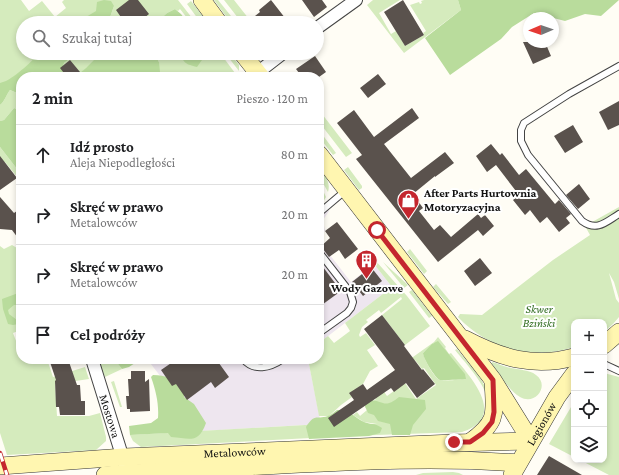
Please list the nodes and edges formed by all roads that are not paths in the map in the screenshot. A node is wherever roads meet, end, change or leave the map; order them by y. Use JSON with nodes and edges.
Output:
{"nodes":[{"id":1,"x":202,"y":0,"type":"edge"},
{"id":2,"x":356,"y":0,"type":"edge"},
{"id":3,"x":214,"y":16,"type":"edge"},
{"id":4,"x":324,"y":23,"type":"edge"},
{"id":5,"x":247,"y":60,"type":"edge"},
{"id":6,"x":275,"y":60,"type":"edge"},
{"id":7,"x":619,"y":66,"type":"edge"},
{"id":8,"x":254,"y":72,"type":"edge"},
{"id":9,"x":262,"y":72,"type":"edge"},
{"id":10,"x":324,"y":161,"type":"edge"},
{"id":11,"x":346,"y":190,"type":"junction"},
{"id":12,"x":324,"y":210,"type":"edge"},
{"id":13,"x":619,"y":214,"type":"edge"},
{"id":14,"x":324,"y":258,"type":"edge"},
{"id":15,"x":324,"y":330,"type":"edge"},
{"id":16,"x":619,"y":332,"type":"edge"},
{"id":17,"x":460,"y":336,"type":"junction"},
{"id":18,"x":607,"y":342,"type":"edge"},
{"id":19,"x":571,"y":358,"type":"edge"},
{"id":20,"x":93,"y":364,"type":"edge"},
{"id":21,"x":248,"y":364,"type":"edge"},
{"id":22,"x":272,"y":364,"type":"edge"},
{"id":23,"x":607,"y":365,"type":"edge"},
{"id":24,"x":619,"y":371,"type":"edge"},
{"id":25,"x":571,"y":378,"type":"edge"},
{"id":26,"x":493,"y":380,"type":"junction"},
{"id":27,"x":531,"y":441,"type":"junction"},
{"id":28,"x":470,"y":442,"type":"junction"},
{"id":29,"x":467,"y":460,"type":"junction"},
{"id":30,"x":0,"y":466,"type":"edge"},
{"id":31,"x":117,"y":468,"type":"edge"},
{"id":32,"x":515,"y":469,"type":"edge"},
{"id":33,"x":105,"y":475,"type":"edge"},
{"id":34,"x":480,"y":475,"type":"edge"}],
"edges":[{"from":1,"to":3,"type":"street"},
{"from":2,"to":4,"type":"street"},
{"from":5,"to":8,"type":"street"},
{"from":6,"to":9,"type":"street"},
{"from":7,"to":13,"type":"lane"},
{"from":10,"to":11,"type":"street"},
{"from":11,"to":12,"type":"lane"},
{"from":11,"to":17,"type":"street"},
{"from":14,"to":15,"type":"lane"},
{"from":16,"to":18,"type":"street"},
{"from":17,"to":19,"type":"street"},
{"from":17,"to":26,"type":"street"},
{"from":20,"to":31,"type":"street","name":"Mostowa"},
{"from":21,"to":22,"type":"lane"},
{"from":23,"to":24,"type":"lane"},
{"from":25,"to":27,"type":"street","name":"Legionów"},
{"from":26,"to":27,"type":"street"},
{"from":26,"to":28,"type":"street"},
{"from":27,"to":28,"type":"street","name":"Metalowców"},
{"from":27,"to":32,"type":"street","name":"Legionów"},
{"from":28,"to":31,"type":"street","name":"Metalowców"},
{"from":29,"to":31,"type":"street","name":"Metalowców"},
{"from":29,"to":32,"type":"street","name":"Metalowców"},
{"from":29,"to":34,"type":"street"},
{"from":30,"to":31,"type":"street","name":"Metalowców"},
{"from":31,"to":33,"type":"street","name":"Metalowców"}]}
